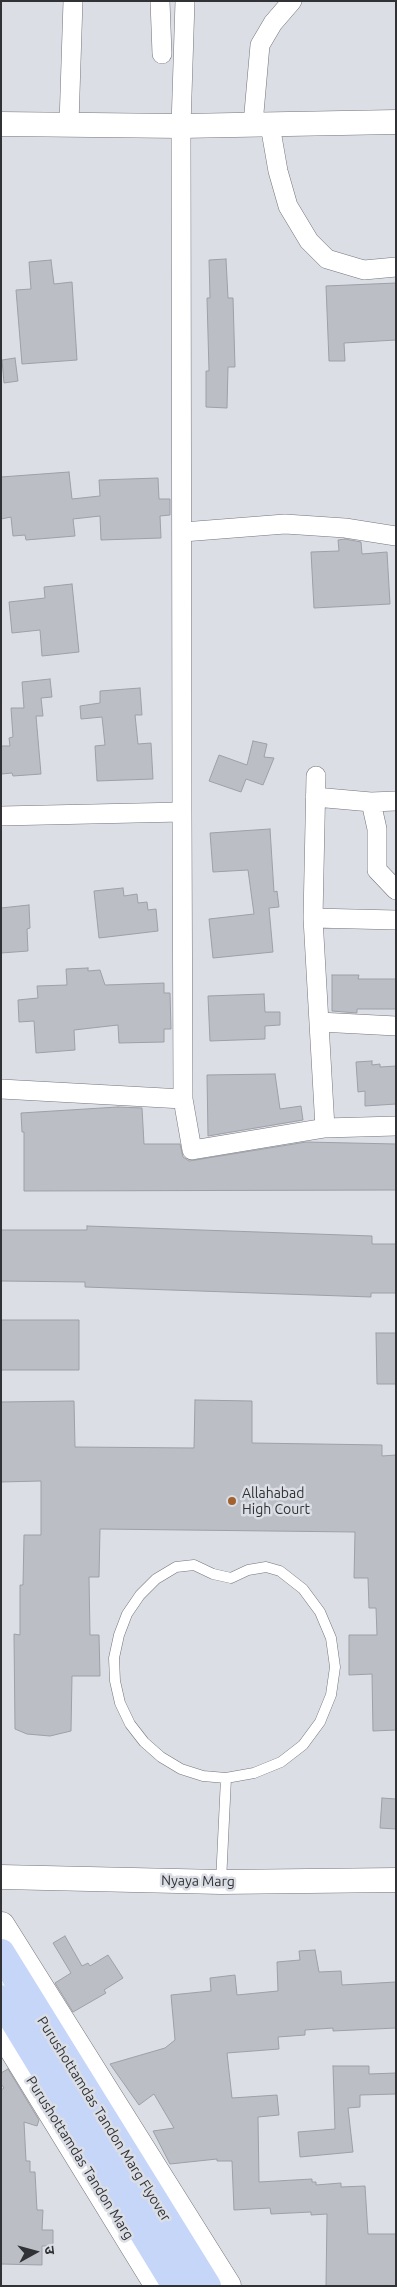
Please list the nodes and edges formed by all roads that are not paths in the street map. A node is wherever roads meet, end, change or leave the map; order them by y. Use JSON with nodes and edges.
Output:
{"nodes":[{"id":1,"x":73,"y":1,"type":"edge"},
{"id":2,"x":160,"y":1,"type":"edge"},
{"id":3,"x":185,"y":1,"type":"edge"},
{"id":4,"x":292,"y":1,"type":"edge"},
{"id":5,"x":162,"y":54,"type":"dead end"},
{"id":6,"x":396,"y":122,"type":"edge"},
{"id":7,"x":1,"y":124,"type":"edge"},
{"id":8,"x":69,"y":124,"type":"junction"},
{"id":9,"x":261,"y":124,"type":"junction"},
{"id":10,"x":182,"y":126,"type":"junction"},
{"id":11,"x":396,"y":267,"type":"edge"},
{"id":12,"x":182,"y":532,"type":"junction"},
{"id":13,"x":396,"y":536,"type":"edge"},
{"id":14,"x":316,"y":776,"type":"dead end"},
{"id":15,"x":316,"y":797,"type":"junction"},
{"id":16,"x":396,"y":801,"type":"edge"},
{"id":17,"x":371,"y":802,"type":"junction"},
{"id":18,"x":182,"y":812,"type":"junction"},
{"id":19,"x":1,"y":816,"type":"edge"},
{"id":20,"x":396,"y":890,"type":"edge"},
{"id":21,"x":313,"y":918,"type":"junction"},
{"id":22,"x":396,"y":920,"type":"edge"},
{"id":23,"x":319,"y":1022,"type":"junction"},
{"id":24,"x":396,"y":1026,"type":"edge"},
{"id":25,"x":1,"y":1089,"type":"edge"},
{"id":26,"x":184,"y":1099,"type":"junction"},
{"id":27,"x":396,"y":1126,"type":"edge"},
{"id":28,"x":325,"y":1128,"type":"junction"},
{"id":29,"x":226,"y":1778,"type":"junction"},
{"id":30,"x":1,"y":1877,"type":"edge"},
{"id":31,"x":396,"y":1880,"type":"edge"},
{"id":32,"x":221,"y":1882,"type":"junction"},
{"id":33,"x":1,"y":1926,"type":"edge"},
{"id":34,"x":1,"y":1953,"type":"edge"},
{"id":35,"x":1,"y":1999,"type":"edge"},
{"id":36,"x":1,"y":2029,"type":"edge"},
{"id":37,"x":159,"y":2286,"type":"edge"},
{"id":38,"x":176,"y":2286,"type":"edge"},
{"id":39,"x":207,"y":2286,"type":"edge"},
{"id":40,"x":227,"y":2286,"type":"edge"}],
"edges":[{"from":1,"to":8,"type":"street"},
{"from":2,"to":5,"type":"street"},
{"from":3,"to":10,"type":"street"},
{"from":4,"to":9,"type":"street"},
{"from":6,"to":9,"type":"street"},
{"from":7,"to":8,"type":"street"},
{"from":8,"to":10,"type":"street"},
{"from":9,"to":10,"type":"street"},
{"from":9,"to":11,"type":"street"},
{"from":10,"to":12,"type":"street"},
{"from":12,"to":13,"type":"street"},
{"from":12,"to":18,"type":"street"},
{"from":14,"to":15,"type":"street"},
{"from":15,"to":17,"type":"street"},
{"from":15,"to":21,"type":"street"},
{"from":16,"to":17,"type":"street"},
{"from":17,"to":20,"type":"street"},
{"from":18,"to":19,"type":"street"},
{"from":18,"to":26,"type":"street"},
{"from":21,"to":22,"type":"street"},
{"from":21,"to":23,"type":"street"},
{"from":23,"to":24,"type":"street"},
{"from":23,"to":28,"type":"street"},
{"from":25,"to":26,"type":"street"},
{"from":26,"to":28,"type":"street"},
{"from":27,"to":28,"type":"street"},
{"from":29,"to":29,"type":"lane"},
{"from":29,"to":32,"type":"lane"},
{"from":30,"to":32,"type":"street","name":"Nyaya Marg"},
{"from":31,"to":32,"type":"street","name":"Nyaya Marg"},
{"from":33,"to":40,"type":"main road"},
{"from":34,"to":39,"type":"main road","name":"Purushottamdas Tandon Marg Flyover"},
{"from":35,"to":38,"type":"main road","name":"Purushottamdas Tandon Marg Flyover"},
{"from":36,"to":37,"type":"main road","name":"Purushottamdas Tandon Marg"}]}
